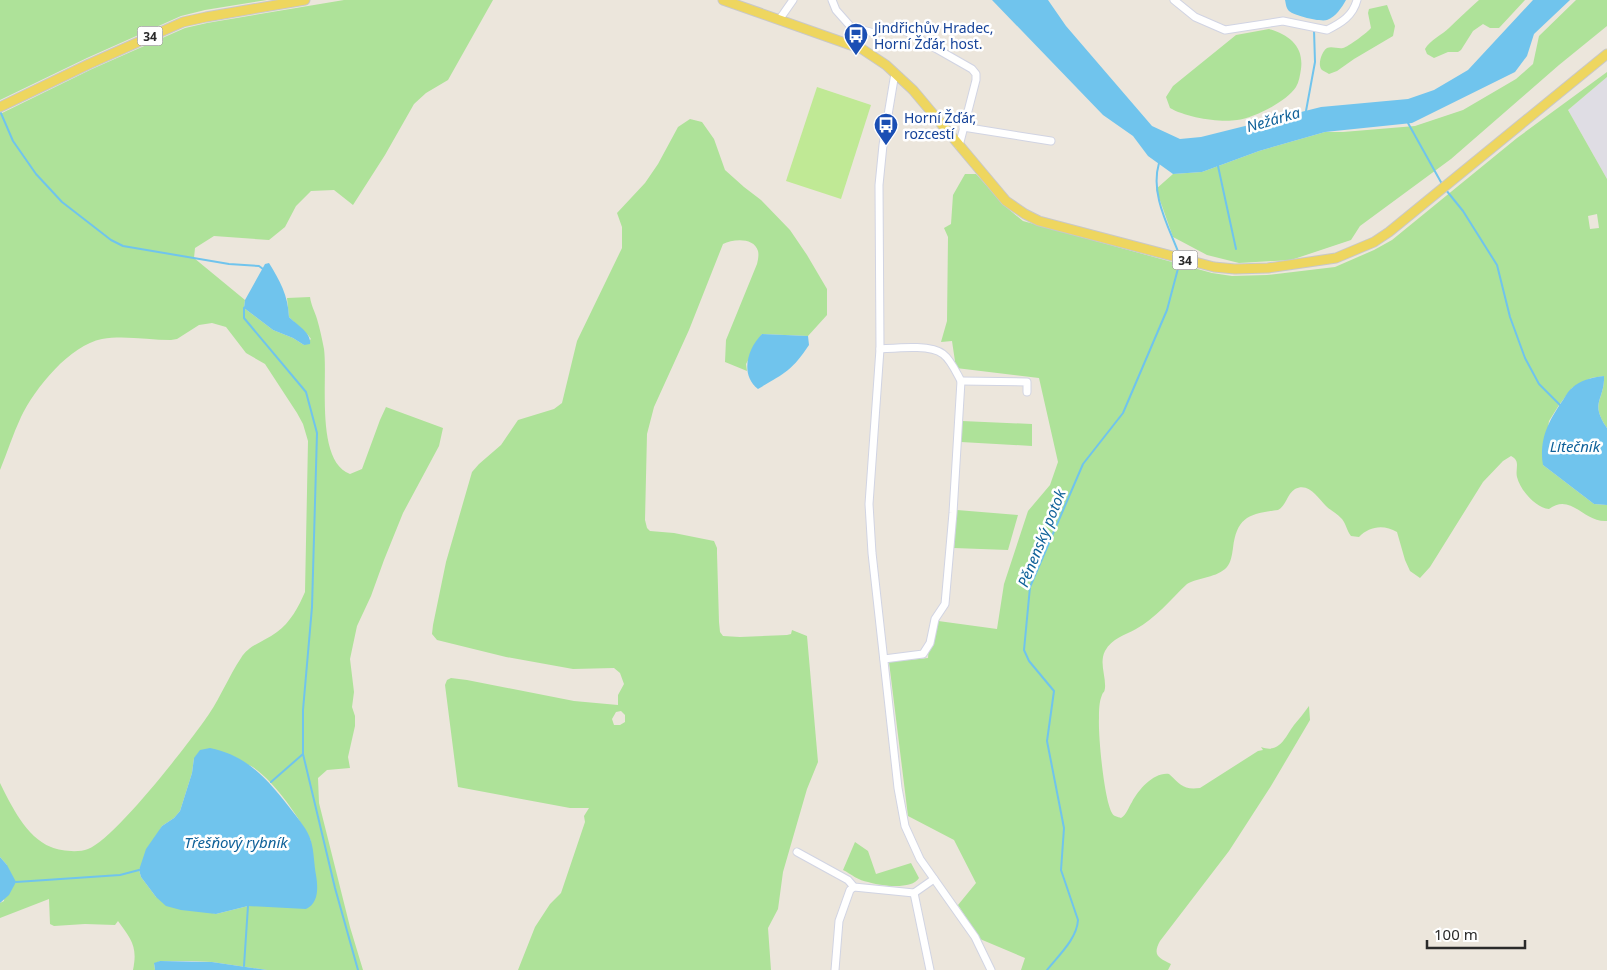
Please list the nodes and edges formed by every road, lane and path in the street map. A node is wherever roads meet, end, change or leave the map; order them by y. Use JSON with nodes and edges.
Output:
{"nodes":[{"id":1,"x":305,"y":0,"type":"edge"},
{"id":2,"x":723,"y":0,"type":"edge"},
{"id":3,"x":793,"y":0,"type":"edge"},
{"id":4,"x":832,"y":0,"type":"edge"},
{"id":5,"x":1174,"y":0,"type":"edge"},
{"id":6,"x":1357,"y":0,"type":"edge"},
{"id":7,"x":779,"y":20,"type":"junction"},
{"id":8,"x":851,"y":27,"type":"junction"},
{"id":9,"x":862,"y":49,"type":"junction"},
{"id":10,"x":1607,"y":54,"type":"edge"},
{"id":11,"x":894,"y":73,"type":"junction"},
{"id":12,"x":3,"y":105,"type":"edge"},
{"id":13,"x":964,"y":127,"type":"junction"},
{"id":14,"x":1051,"y":141,"type":"dead end"},
{"id":15,"x":959,"y":146,"type":"junction"},
{"id":16,"x":880,"y":349,"type":"junction"},
{"id":17,"x":960,"y":381,"type":"junction"},
{"id":18,"x":1027,"y":392,"type":"dead end"},
{"id":19,"x":884,"y":658,"type":"junction"},
{"id":20,"x":797,"y":852,"type":"dead end"},
{"id":21,"x":934,"y":879,"type":"junction"},
{"id":22,"x":854,"y":887,"type":"junction"},
{"id":23,"x":914,"y":893,"type":"junction"},
{"id":24,"x":835,"y":970,"type":"edge"},
{"id":25,"x":930,"y":970,"type":"edge"},
{"id":26,"x":991,"y":970,"type":"edge"}],
"edges":[{"from":1,"to":12,"type":"main road","number":"34"},
{"from":2,"to":7,"type":"main road","number":"34"},
{"from":3,"to":7,"type":"street"},
{"from":4,"to":8,"type":"street"},
{"from":5,"to":6,"type":"street"},
{"from":7,"to":9,"type":"main road","number":"34"},
{"from":8,"to":9,"type":"street"},
{"from":8,"to":13,"type":"street"},
{"from":9,"to":11,"type":"main road","number":"34"},
{"from":10,"to":15,"type":"main road","number":"34"},
{"from":11,"to":15,"type":"main road","number":"34"},
{"from":11,"to":16,"type":"street"},
{"from":13,"to":14,"type":"street"},
{"from":13,"to":15,"type":"street"},
{"from":16,"to":17,"type":"street"},
{"from":16,"to":19,"type":"street"},
{"from":17,"to":18,"type":"street"},
{"from":17,"to":19,"type":"street"},
{"from":19,"to":21,"type":"street"},
{"from":20,"to":22,"type":"street"},
{"from":21,"to":23,"type":"street"},
{"from":21,"to":26,"type":"street"},
{"from":22,"to":23,"type":"street"},
{"from":22,"to":24,"type":"street"},
{"from":23,"to":25,"type":"street"}]}
